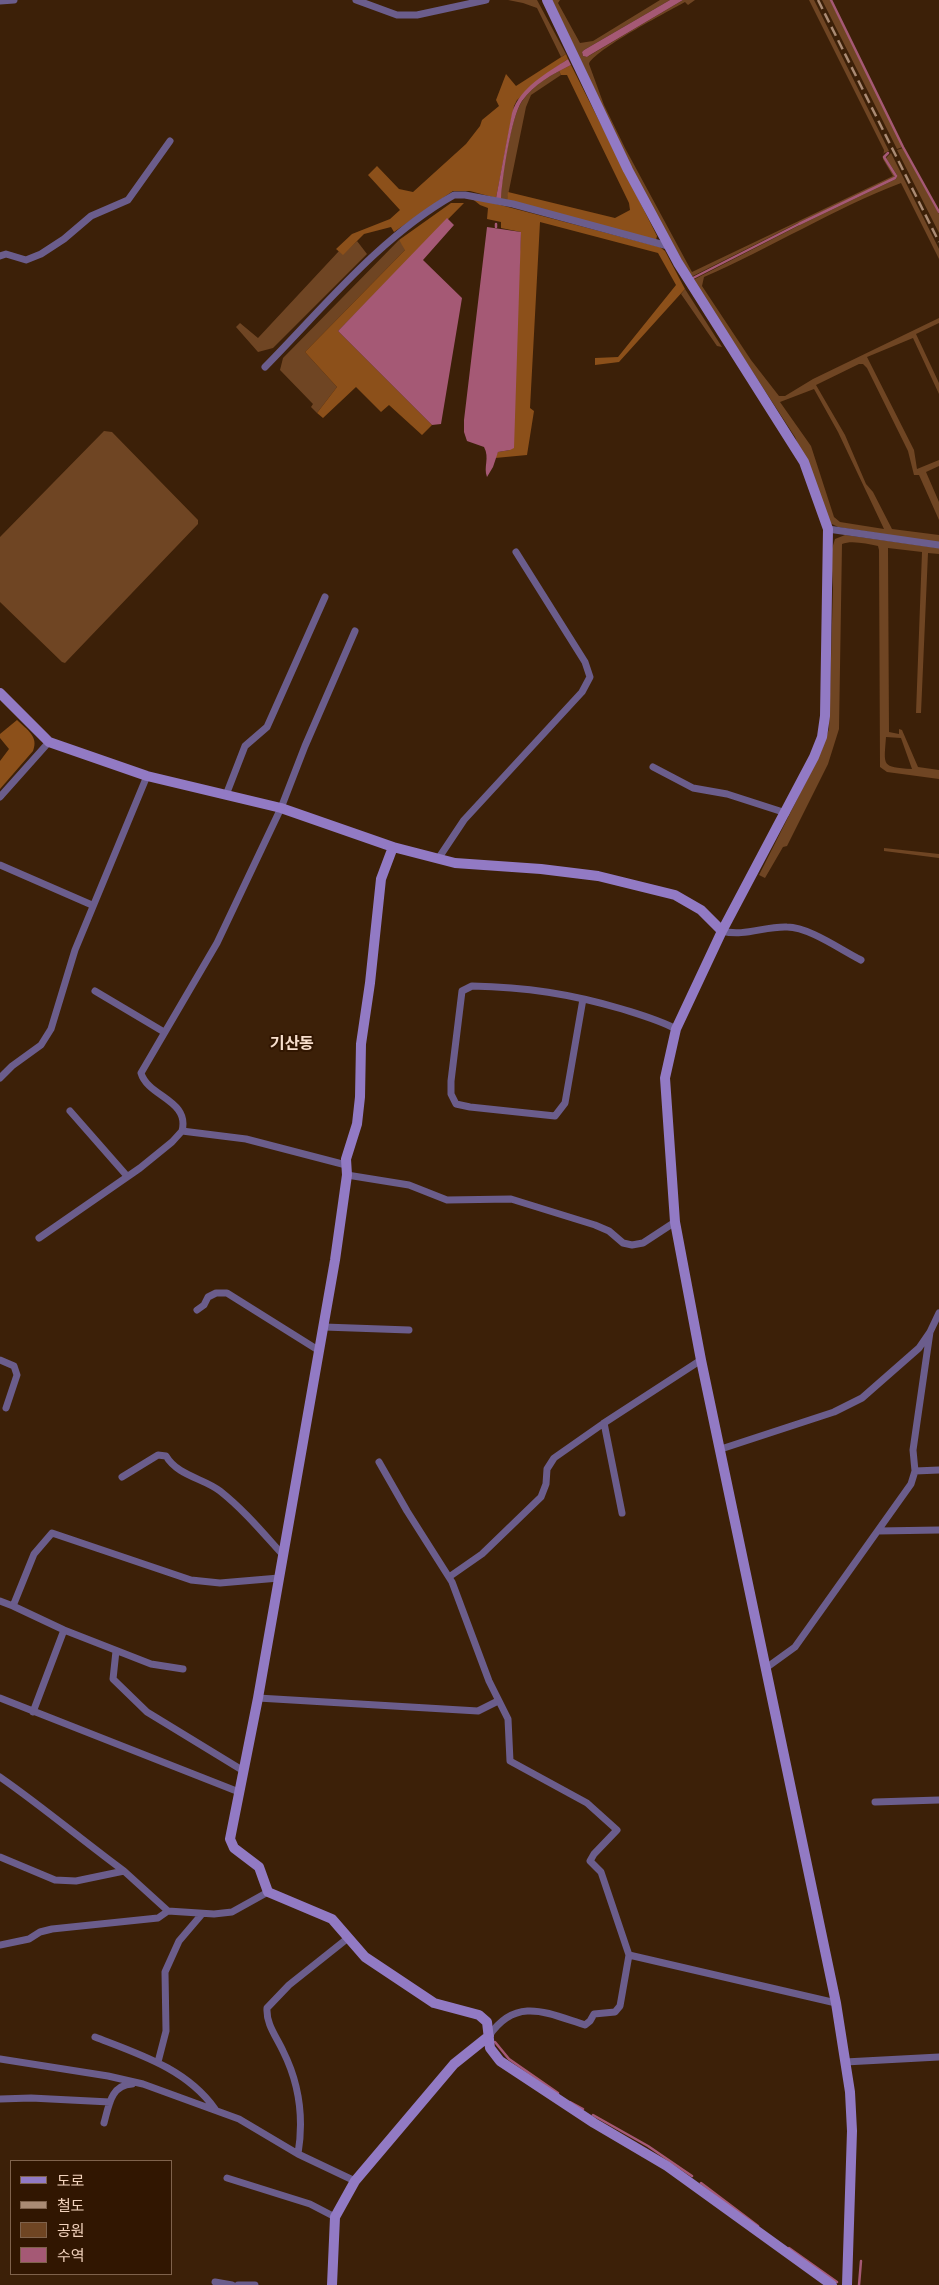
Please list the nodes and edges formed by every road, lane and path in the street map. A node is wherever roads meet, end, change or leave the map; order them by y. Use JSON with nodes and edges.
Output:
{"nodes":[{"id":1,"x":14,"y":0,"type":"edge"},
{"id":2,"x":356,"y":0,"type":"edge"},
{"id":3,"x":486,"y":0,"type":"edge"},
{"id":4,"x":547,"y":0,"type":"edge"},
{"id":5,"x":0,"y":1,"type":"edge"},
{"id":6,"x":170,"y":142,"type":"dead end"},
{"id":7,"x":668,"y":246,"type":"junction"},
{"id":8,"x":0,"y":256,"type":"edge"},
{"id":9,"x":265,"y":367,"type":"dead end"},
{"id":10,"x":828,"y":530,"type":"junction"},
{"id":11,"x":939,"y":545,"type":"edge"},
{"id":12,"x":516,"y":552,"type":"dead end"},
{"id":13,"x":325,"y":597,"type":"dead end"},
{"id":14,"x":354,"y":631,"type":"dead end"},
{"id":15,"x":0,"y":694,"type":"edge"},
{"id":16,"x":49,"y":742,"type":"junction"},
{"id":17,"x":653,"y":767,"type":"dead end"},
{"id":18,"x":147,"y":776,"type":"junction"},
{"id":19,"x":226,"y":795,"type":"junction"},
{"id":20,"x":0,"y":797,"type":"edge"},
{"id":21,"x":281,"y":808,"type":"junction"},
{"id":22,"x":786,"y":813,"type":"junction"},
{"id":23,"x":393,"y":847,"type":"junction"},
{"id":24,"x":438,"y":859,"type":"junction"},
{"id":25,"x":0,"y":865,"type":"edge"},
{"id":26,"x":92,"y":905,"type":"junction"},
{"id":27,"x":722,"y":931,"type":"junction"},
{"id":28,"x":861,"y":960,"type":"dead end"},
{"id":29,"x":95,"y":991,"type":"dead end"},
{"id":30,"x":583,"y":999,"type":"junction"},
{"id":31,"x":676,"y":1029,"type":"junction"},
{"id":32,"x":164,"y":1032,"type":"junction"},
{"id":33,"x":0,"y":1078,"type":"edge"},
{"id":34,"x":70,"y":1111,"type":"dead end"},
{"id":35,"x":182,"y":1131,"type":"junction"},
{"id":36,"x":346,"y":1170,"type":"junction"},
{"id":37,"x":127,"y":1176,"type":"junction"},
{"id":38,"x":675,"y":1222,"type":"junction"},
{"id":39,"x":39,"y":1238,"type":"dead end"},
{"id":40,"x":197,"y":1310,"type":"dead end"},
{"id":41,"x":939,"y":1313,"type":"edge"},
{"id":42,"x":324,"y":1327,"type":"junction"},
{"id":43,"x":409,"y":1330,"type":"dead end"},
{"id":44,"x":930,"y":1332,"type":"junction"},
{"id":45,"x":318,"y":1350,"type":"junction"},
{"id":46,"x":0,"y":1360,"type":"edge"},
{"id":47,"x":702,"y":1360,"type":"junction"},
{"id":48,"x":6,"y":1408,"type":"dead end"},
{"id":49,"x":604,"y":1423,"type":"junction"},
{"id":50,"x":721,"y":1449,"type":"junction"},
{"id":51,"x":379,"y":1462,"type":"dead end"},
{"id":52,"x":939,"y":1470,"type":"edge"},
{"id":53,"x":915,"y":1471,"type":"junction"},
{"id":54,"x":122,"y":1477,"type":"dead end"},
{"id":55,"x":622,"y":1513,"type":"dead end"},
{"id":56,"x":939,"y":1530,"type":"edge"},
{"id":57,"x":878,"y":1531,"type":"junction"},
{"id":58,"x":283,"y":1556,"type":"junction"},
{"id":59,"x":449,"y":1577,"type":"junction"},
{"id":60,"x":279,"y":1578,"type":"junction"},
{"id":61,"x":0,"y":1602,"type":"edge"},
{"id":62,"x":13,"y":1606,"type":"junction"},
{"id":63,"x":64,"y":1630,"type":"junction"},
{"id":64,"x":116,"y":1651,"type":"junction"},
{"id":65,"x":766,"y":1668,"type":"junction"},
{"id":66,"x":183,"y":1669,"type":"dead end"},
{"id":67,"x":0,"y":1698,"type":"edge"},
{"id":68,"x":258,"y":1698,"type":"junction"},
{"id":69,"x":498,"y":1701,"type":"junction"},
{"id":70,"x":33,"y":1712,"type":"junction"},
{"id":71,"x":242,"y":1770,"type":"junction"},
{"id":72,"x":0,"y":1777,"type":"edge"},
{"id":73,"x":239,"y":1792,"type":"junction"},
{"id":74,"x":939,"y":1800,"type":"edge"},
{"id":75,"x":875,"y":1802,"type":"dead end"},
{"id":76,"x":0,"y":1857,"type":"edge"},
{"id":77,"x":124,"y":1870,"type":"junction"},
{"id":78,"x":268,"y":1892,"type":"junction"},
{"id":79,"x":168,"y":1911,"type":"junction"},
{"id":80,"x":202,"y":1914,"type":"junction"},
{"id":81,"x":348,"y":1938,"type":"junction"},
{"id":82,"x":0,"y":1945,"type":"edge"},
{"id":83,"x":629,"y":1955,"type":"junction"},
{"id":84,"x":836,"y":2003,"type":"junction"},
{"id":85,"x":95,"y":2036,"type":"dead end"},
{"id":86,"x":489,"y":2036,"type":"junction"},
{"id":87,"x":939,"y":2056,"type":"edge"},
{"id":88,"x":0,"y":2058,"type":"edge"},
{"id":89,"x":158,"y":2062,"type":"junction"},
{"id":90,"x":845,"y":2062,"type":"junction"},
{"id":91,"x":143,"y":2084,"type":"junction"},
{"id":92,"x":0,"y":2098,"type":"edge"},
{"id":93,"x":110,"y":2102,"type":"junction"},
{"id":94,"x":216,"y":2109,"type":"junction"},
{"id":95,"x":104,"y":2122,"type":"dead end"},
{"id":96,"x":298,"y":2154,"type":"junction"},
{"id":97,"x":227,"y":2178,"type":"dead end"},
{"id":98,"x":355,"y":2181,"type":"junction"},
{"id":99,"x":335,"y":2217,"type":"junction"},
{"id":100,"x":214,"y":2282,"type":"dead end"},
{"id":101,"x":232,"y":2285,"type":"edge"},
{"id":102,"x":238,"y":2285,"type":"edge"},
{"id":103,"x":255,"y":2285,"type":"edge"},
{"id":104,"x":332,"y":2285,"type":"edge"},
{"id":105,"x":832,"y":2285,"type":"edge"},
{"id":106,"x":847,"y":2285,"type":"edge"}],
"edges":[{"from":1,"to":5,"type":"street"},
{"from":2,"to":3,"type":"street"},
{"from":4,"to":7,"type":"street"},
{"from":6,"to":8,"type":"street"},
{"from":7,"to":9,"type":"street"},
{"from":7,"to":10,"type":"street"},
{"from":10,"to":11,"type":"street"},
{"from":10,"to":22,"type":"street"},
{"from":12,"to":24,"type":"street"},
{"from":13,"to":19,"type":"street"},
{"from":14,"to":21,"type":"street"},
{"from":15,"to":16,"type":"street"},
{"from":16,"to":18,"type":"street"},
{"from":16,"to":20,"type":"street"},
{"from":17,"to":22,"type":"street"},
{"from":18,"to":19,"type":"street"},
{"from":18,"to":26,"type":"street"},
{"from":19,"to":21,"type":"street"},
{"from":21,"to":23,"type":"street"},
{"from":21,"to":32,"type":"street"},
{"from":22,"to":27,"type":"street"},
{"from":23,"to":24,"type":"street"},
{"from":23,"to":36,"type":"street"},
{"from":24,"to":27,"type":"street"},
{"from":25,"to":26,"type":"street"},
{"from":26,"to":33,"type":"street"},
{"from":27,"to":28,"type":"street"},
{"from":27,"to":31,"type":"street"},
{"from":29,"to":32,"type":"street"},
{"from":30,"to":30,"type":"street"},
{"from":30,"to":31,"type":"street"},
{"from":31,"to":38,"type":"street"},
{"from":32,"to":35,"type":"street"},
{"from":34,"to":37,"type":"street"},
{"from":35,"to":36,"type":"street"},
{"from":35,"to":37,"type":"street"},
{"from":36,"to":38,"type":"street"},
{"from":36,"to":42,"type":"street"},
{"from":37,"to":39,"type":"street"},
{"from":38,"to":47,"type":"street"},
{"from":40,"to":45,"type":"street"},
{"from":41,"to":44,"type":"street"},
{"from":42,"to":43,"type":"street"},
{"from":42,"to":45,"type":"street"},
{"from":44,"to":50,"type":"street"},
{"from":44,"to":53,"type":"street"},
{"from":45,"to":58,"type":"street"},
{"from":46,"to":48,"type":"street"},
{"from":47,"to":49,"type":"street"},
{"from":47,"to":50,"type":"street"},
{"from":49,"to":55,"type":"street"},
{"from":49,"to":59,"type":"street"},
{"from":50,"to":65,"type":"street"},
{"from":51,"to":59,"type":"street"},
{"from":52,"to":53,"type":"street"},
{"from":53,"to":57,"type":"street"},
{"from":54,"to":58,"type":"street"},
{"from":56,"to":57,"type":"street"},
{"from":57,"to":65,"type":"street"},
{"from":58,"to":60,"type":"street"},
{"from":59,"to":69,"type":"street"},
{"from":60,"to":62,"type":"street"},
{"from":60,"to":68,"type":"street"},
{"from":61,"to":62,"type":"street"},
{"from":62,"to":63,"type":"street"},
{"from":63,"to":64,"type":"street"},
{"from":63,"to":70,"type":"street"},
{"from":64,"to":66,"type":"street"},
{"from":64,"to":71,"type":"street"},
{"from":65,"to":84,"type":"street"},
{"from":67,"to":70,"type":"street"},
{"from":68,"to":69,"type":"street"},
{"from":68,"to":71,"type":"street"},
{"from":69,"to":83,"type":"street"},
{"from":70,"to":73,"type":"street"},
{"from":71,"to":73,"type":"street"},
{"from":72,"to":77,"type":"street"},
{"from":73,"to":78,"type":"street"},
{"from":74,"to":75,"type":"street"},
{"from":76,"to":77,"type":"street"},
{"from":77,"to":79,"type":"street"},
{"from":78,"to":80,"type":"street"},
{"from":78,"to":81,"type":"street"},
{"from":79,"to":80,"type":"street"},
{"from":79,"to":82,"type":"street"},
{"from":80,"to":89,"type":"street"},
{"from":81,"to":86,"type":"street"},
{"from":81,"to":96,"type":"street"},
{"from":83,"to":84,"type":"street"},
{"from":83,"to":86,"type":"street"},
{"from":84,"to":90,"type":"street"},
{"from":85,"to":89,"type":"street"},
{"from":86,"to":98,"type":"street"},
{"from":86,"to":105,"type":"street"},
{"from":87,"to":90,"type":"street"},
{"from":88,"to":91,"type":"street"},
{"from":89,"to":94,"type":"street"},
{"from":90,"to":106,"type":"street"},
{"from":91,"to":93,"type":"street"},
{"from":91,"to":94,"type":"street"},
{"from":92,"to":93,"type":"street"},
{"from":93,"to":95,"type":"street"},
{"from":94,"to":96,"type":"street"},
{"from":96,"to":98,"type":"street"},
{"from":97,"to":99,"type":"street"},
{"from":98,"to":99,"type":"street"},
{"from":99,"to":104,"type":"street"},
{"from":100,"to":101,"type":"street"},
{"from":102,"to":103,"type":"street"}]}
